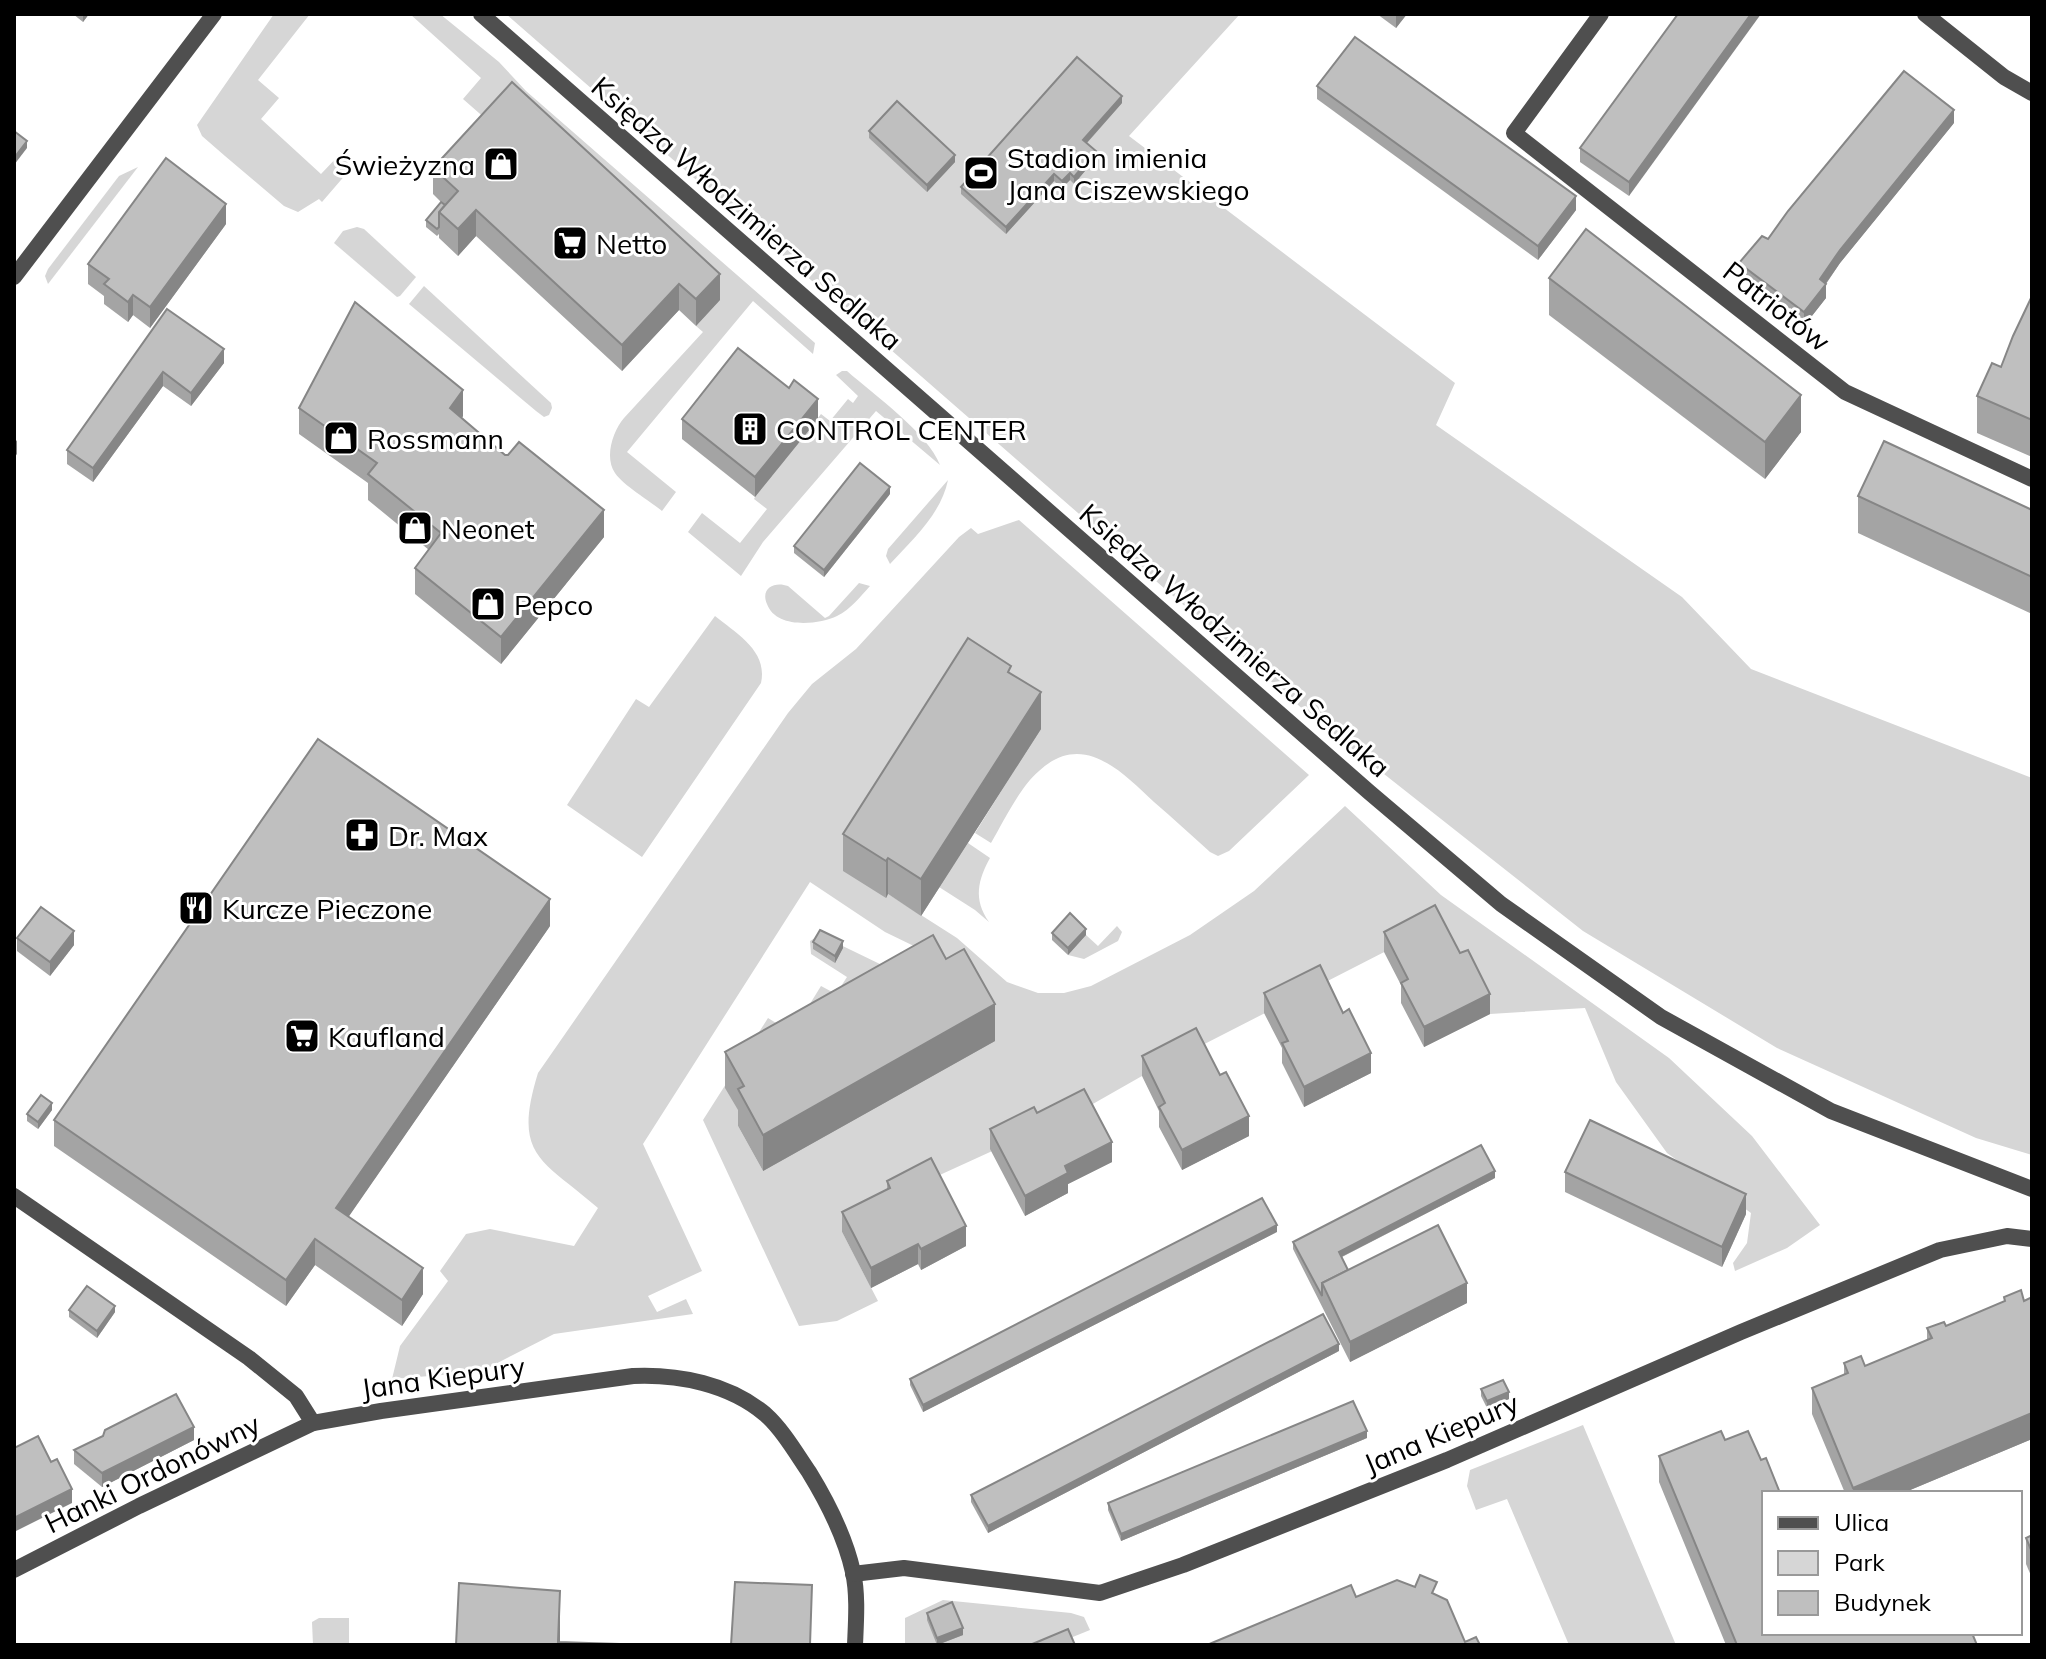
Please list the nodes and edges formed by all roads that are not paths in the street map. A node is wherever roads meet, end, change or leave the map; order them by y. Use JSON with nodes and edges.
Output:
{"nodes":[{"id":1,"x":214,"y":14,"type":"edge"},
{"id":2,"x":481,"y":14,"type":"edge"},
{"id":3,"x":1601,"y":14,"type":"edge"},
{"id":4,"x":1925,"y":14,"type":"edge"},
{"id":5,"x":2032,"y":93,"type":"edge"},
{"id":6,"x":14,"y":277,"type":"edge"},
{"id":7,"x":2032,"y":479,"type":"edge"},
{"id":8,"x":2032,"y":1189,"type":"edge"},
{"id":9,"x":14,"y":1196,"type":"edge"},
{"id":10,"x":2032,"y":1239,"type":"edge"},
{"id":11,"x":313,"y":1423,"type":"junction"},
{"id":12,"x":14,"y":1570,"type":"edge"},
{"id":13,"x":853,"y":1574,"type":"junction"},
{"id":14,"x":855,"y":1645,"type":"edge"}],
"edges":[{"from":1,"to":6,"type":"street"},
{"from":2,"to":8,"type":"street","name":"Księdza Włodzimierza Sedlaka"},
{"from":3,"to":7,"type":"street","name":"Patriotów"},
{"from":4,"to":5,"type":"street"},
{"from":9,"to":11,"type":"street"},
{"from":10,"to":13,"type":"street","name":"Jana Kiepury"},
{"from":11,"to":12,"type":"street","name":"Hanki Ordonówny"},
{"from":11,"to":13,"type":"street","name":"Jana Kiepury"},
{"from":13,"to":14,"type":"street","name":"Jana Kiepury"}]}
